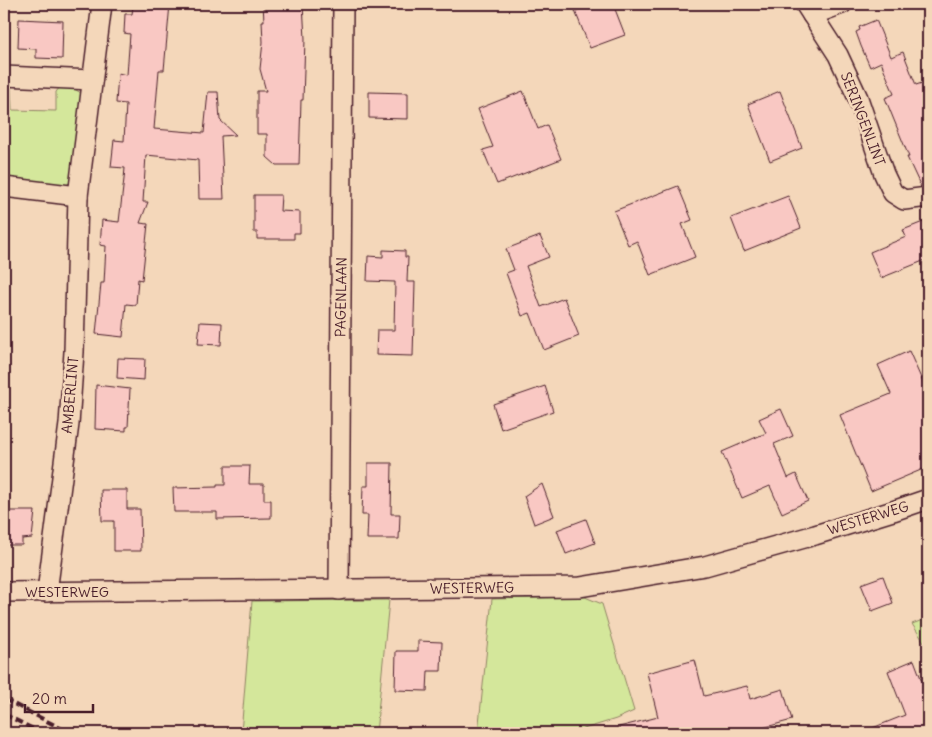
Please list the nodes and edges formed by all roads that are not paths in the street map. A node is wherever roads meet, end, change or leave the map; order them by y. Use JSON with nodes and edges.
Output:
{"nodes":[{"id":1,"x":102,"y":4,"type":"edge"},
{"id":2,"x":343,"y":4,"type":"edge"},
{"id":3,"x":842,"y":4,"type":"edge"},
{"id":4,"x":809,"y":10,"type":"edge"},
{"id":5,"x":4,"y":76,"type":"edge"},
{"id":6,"x":92,"y":80,"type":"junction"},
{"id":7,"x":4,"y":187,"type":"edge"},
{"id":8,"x":78,"y":196,"type":"junction"},
{"id":9,"x":928,"y":197,"type":"edge"},
{"id":10,"x":928,"y":499,"type":"edge"},
{"id":11,"x":339,"y":590,"type":"junction"},
{"id":12,"x":4,"y":592,"type":"edge"},
{"id":13,"x":48,"y":592,"type":"junction"}],
"edges":[{"from":1,"to":6,"type":"street","name":"AMBERLINT"},
{"from":2,"to":11,"type":"street","name":"PAGENLAAN"},
{"from":3,"to":4,"type":"street","name":"SERINGENLINT"},
{"from":4,"to":9,"type":"street","name":"SERINGENLINT"},
{"from":5,"to":6,"type":"street"},
{"from":6,"to":8,"type":"street","name":"AMBERLINT"},
{"from":7,"to":8,"type":"street"},
{"from":8,"to":13,"type":"street","name":"AMBERLINT"},
{"from":10,"to":11,"type":"street","name":"WESTERWEG"},
{"from":11,"to":13,"type":"street","name":"WESTERWEG"},
{"from":12,"to":13,"type":"street","name":"WESTERWEG"}]}
